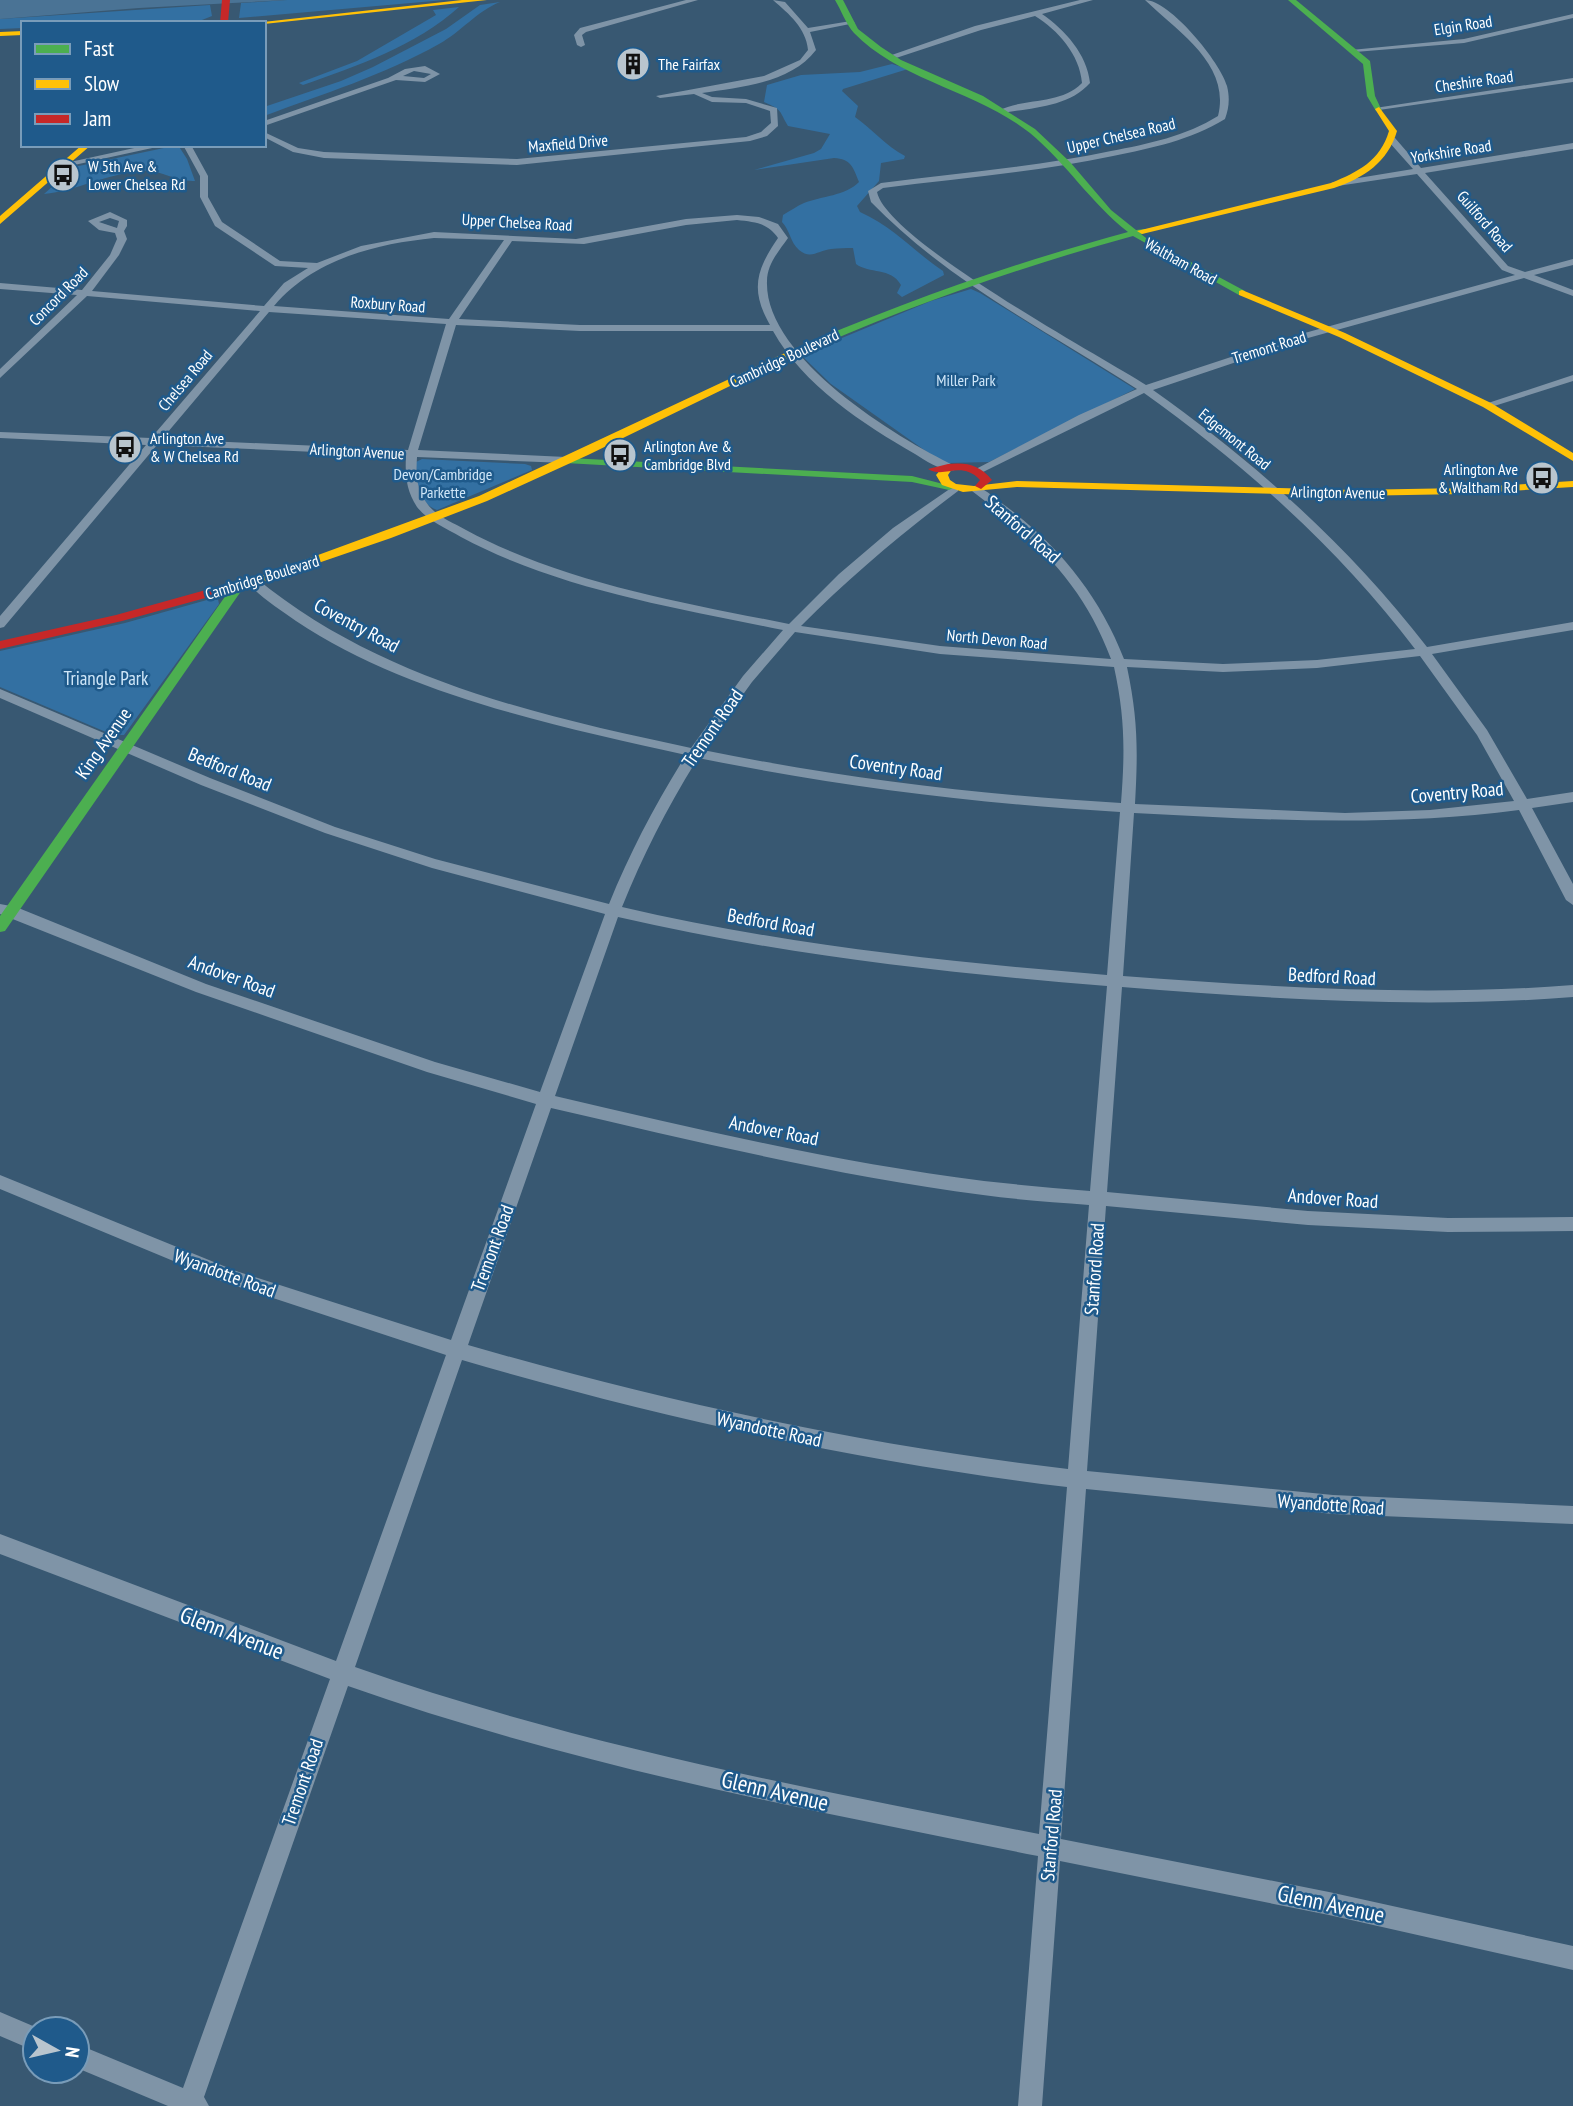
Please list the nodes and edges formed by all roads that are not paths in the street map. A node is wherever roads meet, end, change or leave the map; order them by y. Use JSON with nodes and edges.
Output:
{"nodes":[{"id":1,"x":483,"y":0,"type":"edge"},
{"id":2,"x":694,"y":0,"type":"edge"},
{"id":3,"x":777,"y":0,"type":"edge"},
{"id":4,"x":840,"y":0,"type":"edge"},
{"id":5,"x":1089,"y":0,"type":"edge"},
{"id":6,"x":1149,"y":0,"type":"edge"},
{"id":7,"x":1294,"y":0,"type":"edge"},
{"id":8,"x":1034,"y":12,"type":"junction"},
{"id":9,"x":1573,"y":16,"type":"edge"},
{"id":10,"x":266,"y":22,"type":"edge"},
{"id":11,"x":845,"y":24,"type":"junction"},
{"id":12,"x":805,"y":31,"type":"junction"},
{"id":13,"x":21,"y":33,"type":"edge"},
{"id":14,"x":0,"y":34,"type":"edge"},
{"id":15,"x":581,"y":45,"type":"dead end"},
{"id":16,"x":1355,"y":50,"type":"junction"},
{"id":17,"x":890,"y":57,"type":"junction"},
{"id":18,"x":395,"y":78,"type":"dead end"},
{"id":19,"x":1573,"y":80,"type":"edge"},
{"id":20,"x":695,"y":91,"type":"junction"},
{"id":21,"x":660,"y":96,"type":"dead end"},
{"id":22,"x":1379,"y":108,"type":"junction"},
{"id":23,"x":1002,"y":111,"type":"junction"},
{"id":24,"x":266,"y":123,"type":"edge"},
{"id":25,"x":266,"y":135,"type":"edge"},
{"id":26,"x":1392,"y":140,"type":"junction"},
{"id":27,"x":1573,"y":146,"type":"edge"},
{"id":28,"x":85,"y":147,"type":"edge"},
{"id":29,"x":152,"y":147,"type":"edge"},
{"id":30,"x":188,"y":147,"type":"edge"},
{"id":31,"x":65,"y":164,"type":"junction"},
{"id":32,"x":1067,"y":164,"type":"junction"},
{"id":33,"x":1420,"y":170,"type":"junction"},
{"id":34,"x":1334,"y":185,"type":"junction"},
{"id":35,"x":876,"y":188,"type":"joint"},
{"id":36,"x":0,"y":221,"type":"edge"},
{"id":37,"x":119,"y":231,"type":"dead end"},
{"id":38,"x":1132,"y":232,"type":"junction"},
{"id":39,"x":510,"y":238,"type":"junction"},
{"id":40,"x":1573,"y":262,"type":"edge"},
{"id":41,"x":278,"y":264,"type":"junction"},
{"id":42,"x":317,"y":265,"type":"junction"},
{"id":43,"x":1523,"y":275,"type":"junction"},
{"id":44,"x":971,"y":282,"type":"junction"},
{"id":45,"x":287,"y":285,"type":"junction"},
{"id":46,"x":0,"y":286,"type":"edge"},
{"id":47,"x":84,"y":293,"type":"junction"},
{"id":48,"x":1573,"y":293,"type":"edge"},
{"id":49,"x":266,"y":309,"type":"junction"},
{"id":50,"x":451,"y":324,"type":"junction"},
{"id":51,"x":775,"y":328,"type":"junction"},
{"id":52,"x":1327,"y":329,"type":"junction"},
{"id":53,"x":791,"y":353,"type":"junction"},
{"id":54,"x":0,"y":375,"type":"edge"},
{"id":55,"x":1573,"y":378,"type":"edge"},
{"id":56,"x":1145,"y":390,"type":"junction"},
{"id":57,"x":1487,"y":405,"type":"junction"},
{"id":58,"x":0,"y":435,"type":"edge"},
{"id":59,"x":154,"y":441,"type":"junction"},
{"id":60,"x":412,"y":453,"type":"junction"},
{"id":61,"x":1573,"y":457,"type":"edge"},
{"id":62,"x":566,"y":460,"type":"junction"},
{"id":63,"x":949,"y":469,"type":"junction"},
{"id":64,"x":797,"y":471,"type":"junction"},
{"id":65,"x":979,"y":479,"type":"junction"},
{"id":66,"x":1573,"y":484,"type":"edge"},
{"id":67,"x":952,"y":488,"type":"junction"},
{"id":68,"x":1273,"y":491,"type":"junction"},
{"id":69,"x":435,"y":518,"type":"junction"},
{"id":70,"x":246,"y":582,"type":"junction"},
{"id":71,"x":0,"y":624,"type":"edge"},
{"id":72,"x":1573,"y":626,"type":"edge"},
{"id":73,"x":790,"y":628,"type":"junction"},
{"id":74,"x":0,"y":645,"type":"edge"},
{"id":75,"x":1423,"y":652,"type":"junction"},
{"id":76,"x":1119,"y":663,"type":"junction"},
{"id":77,"x":0,"y":693,"type":"edge"},
{"id":78,"x":126,"y":747,"type":"junction"},
{"id":79,"x":692,"y":752,"type":"junction"},
{"id":80,"x":1573,"y":797,"type":"edge"},
{"id":81,"x":1524,"y":805,"type":"junction"},
{"id":82,"x":1126,"y":806,"type":"junction"},
{"id":83,"x":1573,"y":900,"type":"edge"},
{"id":84,"x":6,"y":910,"type":"edge"},
{"id":85,"x":612,"y":911,"type":"junction"},
{"id":86,"x":0,"y":927,"type":"edge"},
{"id":87,"x":1113,"y":982,"type":"junction"},
{"id":88,"x":1573,"y":991,"type":"edge"},
{"id":89,"x":544,"y":1100,"type":"junction"},
{"id":90,"x":0,"y":1182,"type":"edge"},
{"id":91,"x":1099,"y":1199,"type":"junction"},
{"id":92,"x":1573,"y":1224,"type":"edge"},
{"id":93,"x":455,"y":1350,"type":"junction"},
{"id":94,"x":1079,"y":1479,"type":"junction"},
{"id":95,"x":1573,"y":1515,"type":"edge"},
{"id":96,"x":0,"y":1544,"type":"edge"},
{"id":97,"x":340,"y":1675,"type":"junction"},
{"id":98,"x":1049,"y":1847,"type":"junction"},
{"id":99,"x":1573,"y":1958,"type":"edge"},
{"id":100,"x":0,"y":2024,"type":"edge"},
{"id":101,"x":21,"y":2033,"type":"edge"},
{"id":102,"x":91,"y":2062,"type":"edge"},
{"id":103,"x":192,"y":2105,"type":"edge"},
{"id":104,"x":1030,"y":2106,"type":"edge"}],
"edges":[{"from":1,"to":10,"type":"street"},
{"from":2,"to":15,"type":"street"},
{"from":3,"to":12,"type":"street"},
{"from":4,"to":11,"type":"street","name":"Waltham Road"},
{"from":5,"to":8,"type":"street"},
{"from":6,"to":32,"type":"street","name":"Upper Chelsea Road"},
{"from":7,"to":16,"type":"street"},
{"from":8,"to":17,"type":"street"},
{"from":8,"to":23,"type":"street"},
{"from":9,"to":16,"type":"street","name":"Elgin Road"},
{"from":11,"to":12,"type":"street"},
{"from":11,"to":17,"type":"street","name":"Waltham Road"},
{"from":12,"to":20,"type":"street"},
{"from":13,"to":14,"type":"street"},
{"from":16,"to":22,"type":"street"},
{"from":17,"to":23,"type":"street","name":"Waltham Road"},
{"from":18,"to":24,"type":"street"},
{"from":19,"to":22,"type":"street","name":"Cheshire Road"},
{"from":20,"to":21,"type":"street"},
{"from":20,"to":25,"type":"street","name":"Maxfield Drive"},
{"from":22,"to":26,"type":"street"},
{"from":23,"to":32,"type":"street","name":"Waltham Road"},
{"from":26,"to":33,"type":"street","name":"Guilford Road"},
{"from":26,"to":34,"type":"street","name":"Cambridge Boulevard"},
{"from":27,"to":33,"type":"street","name":"Yorkshire Road"},
{"from":28,"to":31,"type":"street"},
{"from":29,"to":31,"type":"street"},
{"from":30,"to":41,"type":"street"},
{"from":31,"to":36,"type":"street"},
{"from":32,"to":35,"type":"street","name":"Upper Chelsea Road"},
{"from":32,"to":38,"type":"street","name":"Waltham Road"},
{"from":33,"to":34,"type":"street","name":"Yorkshire Road"},
{"from":33,"to":43,"type":"street","name":"Guilford Road"},
{"from":34,"to":38,"type":"street","name":"Cambridge Boulevard"},
{"from":35,"to":44,"type":"street","name":"Edgemont Road"},
{"from":37,"to":47,"type":"street","name":"Concord Road"},
{"from":38,"to":44,"type":"street","name":"Cambridge Boulevard"},
{"from":38,"to":52,"type":"street","name":"Waltham Road"},
{"from":39,"to":42,"type":"street","name":"Upper Chelsea Road"},
{"from":39,"to":50,"type":"street"},
{"from":39,"to":51,"type":"street","name":"Upper Chelsea Road"},
{"from":40,"to":43,"type":"street","name":"Tremont Road"},
{"from":41,"to":42,"type":"street"},
{"from":41,"to":45,"type":"street"},
{"from":42,"to":45,"type":"street","name":"Upper Chelsea Road"},
{"from":43,"to":48,"type":"street","name":"Guilford Road"},
{"from":43,"to":52,"type":"street","name":"Tremont Road"},
{"from":44,"to":53,"type":"street","name":"Cambridge Boulevard"},
{"from":44,"to":56,"type":"street","name":"Edgemont Road"},
{"from":45,"to":49,"type":"street","name":"Chelsea Road"},
{"from":46,"to":47,"type":"street","name":"Roxbury Road"},
{"from":47,"to":49,"type":"street","name":"Roxbury Road"},
{"from":47,"to":54,"type":"street","name":"Concord Road"},
{"from":49,"to":50,"type":"street","name":"Roxbury Road"},
{"from":49,"to":59,"type":"street","name":"Chelsea Road"},
{"from":50,"to":51,"type":"street","name":"Roxbury Road"},
{"from":50,"to":60,"type":"street"},
{"from":51,"to":53,"type":"street"},
{"from":52,"to":56,"type":"street","name":"Tremont Road"},
{"from":52,"to":57,"type":"street","name":"Waltham Road"},
{"from":53,"to":62,"type":"street","name":"Cambridge Boulevard"},
{"from":53,"to":63,"type":"street"},
{"from":55,"to":57,"type":"street"},
{"from":56,"to":65,"type":"street","name":"Tremont Road"},
{"from":56,"to":68,"type":"street","name":"Edgemont Road"},
{"from":57,"to":61,"type":"street","name":"Waltham Road"},
{"from":58,"to":59,"type":"street","name":"Arlington Avenue"},
{"from":59,"to":60,"type":"street","name":"Arlington Avenue"},
{"from":59,"to":71,"type":"street","name":"Chelsea Road"},
{"from":60,"to":62,"type":"street","name":"Arlington Avenue"},
{"from":60,"to":69,"type":"street"},
{"from":62,"to":64,"type":"street","name":"Arlington Avenue"},
{"from":62,"to":69,"type":"street","name":"Cambridge Boulevard"},
{"from":63,"to":64,"type":"street","name":"Arlington Avenue"},
{"from":63,"to":65,"type":"street","name":"Arlington Avenue"},
{"from":63,"to":67,"type":"street"},
{"from":64,"to":67,"type":"street","name":"Arlington Avenue"},
{"from":65,"to":67,"type":"street","name":"Arlington Avenue"},
{"from":65,"to":68,"type":"street","name":"Arlington Avenue"},
{"from":65,"to":76,"type":"street","name":"Stanford Road"},
{"from":66,"to":68,"type":"street","name":"Arlington Avenue"},
{"from":67,"to":73,"type":"street","name":"Tremont Road"},
{"from":68,"to":75,"type":"street","name":"Edgemont Road"},
{"from":69,"to":70,"type":"street","name":"Cambridge Boulevard"},
{"from":69,"to":73,"type":"street","name":"North Devon Road"},
{"from":70,"to":74,"type":"street","name":"Cambridge Boulevard"},
{"from":70,"to":78,"type":"street","name":"King Avenue"},
{"from":70,"to":79,"type":"street","name":"Coventry Road"},
{"from":72,"to":75,"type":"street","name":"North Devon Road"},
{"from":73,"to":76,"type":"street","name":"North Devon Road"},
{"from":73,"to":79,"type":"street","name":"Tremont Road"},
{"from":75,"to":76,"type":"street","name":"North Devon Road"},
{"from":75,"to":81,"type":"street","name":"Edgemont Road"},
{"from":76,"to":82,"type":"street","name":"Stanford Road"},
{"from":77,"to":78,"type":"street","name":"Bedford Road"},
{"from":78,"to":84,"type":"street","name":"King Avenue"},
{"from":78,"to":85,"type":"street","name":"Bedford Road"},
{"from":79,"to":82,"type":"street","name":"Coventry Road"},
{"from":79,"to":85,"type":"street","name":"Tremont Road"},
{"from":80,"to":81,"type":"street","name":"Coventry Road"},
{"from":81,"to":82,"type":"street","name":"Coventry Road"},
{"from":81,"to":83,"type":"street","name":"Edgemont Road"},
{"from":82,"to":87,"type":"street","name":"Stanford Road"},
{"from":84,"to":86,"type":"street","name":"King Avenue"},
{"from":84,"to":89,"type":"street","name":"Andover Road"},
{"from":85,"to":87,"type":"street","name":"Bedford Road"},
{"from":85,"to":89,"type":"street","name":"Tremont Road"},
{"from":87,"to":88,"type":"street","name":"Bedford Road"},
{"from":87,"to":91,"type":"street","name":"Stanford Road"},
{"from":89,"to":91,"type":"street","name":"Andover Road"},
{"from":89,"to":93,"type":"street","name":"Tremont Road"},
{"from":90,"to":93,"type":"street","name":"Wyandotte Road"},
{"from":91,"to":92,"type":"street","name":"Andover Road"},
{"from":91,"to":94,"type":"street","name":"Stanford Road"},
{"from":93,"to":94,"type":"street","name":"Wyandotte Road"},
{"from":93,"to":97,"type":"street","name":"Tremont Road"},
{"from":94,"to":95,"type":"street","name":"Wyandotte Road"},
{"from":94,"to":98,"type":"street","name":"Stanford Road"},
{"from":96,"to":97,"type":"street","name":"Glenn Avenue"},
{"from":97,"to":98,"type":"street","name":"Glenn Avenue"},
{"from":97,"to":103,"type":"street","name":"Tremont Road"},
{"from":98,"to":99,"type":"street","name":"Glenn Avenue"},
{"from":98,"to":104,"type":"street","name":"Stanford Road"},
{"from":100,"to":101,"type":"street"},
{"from":102,"to":103,"type":"street"}]}
